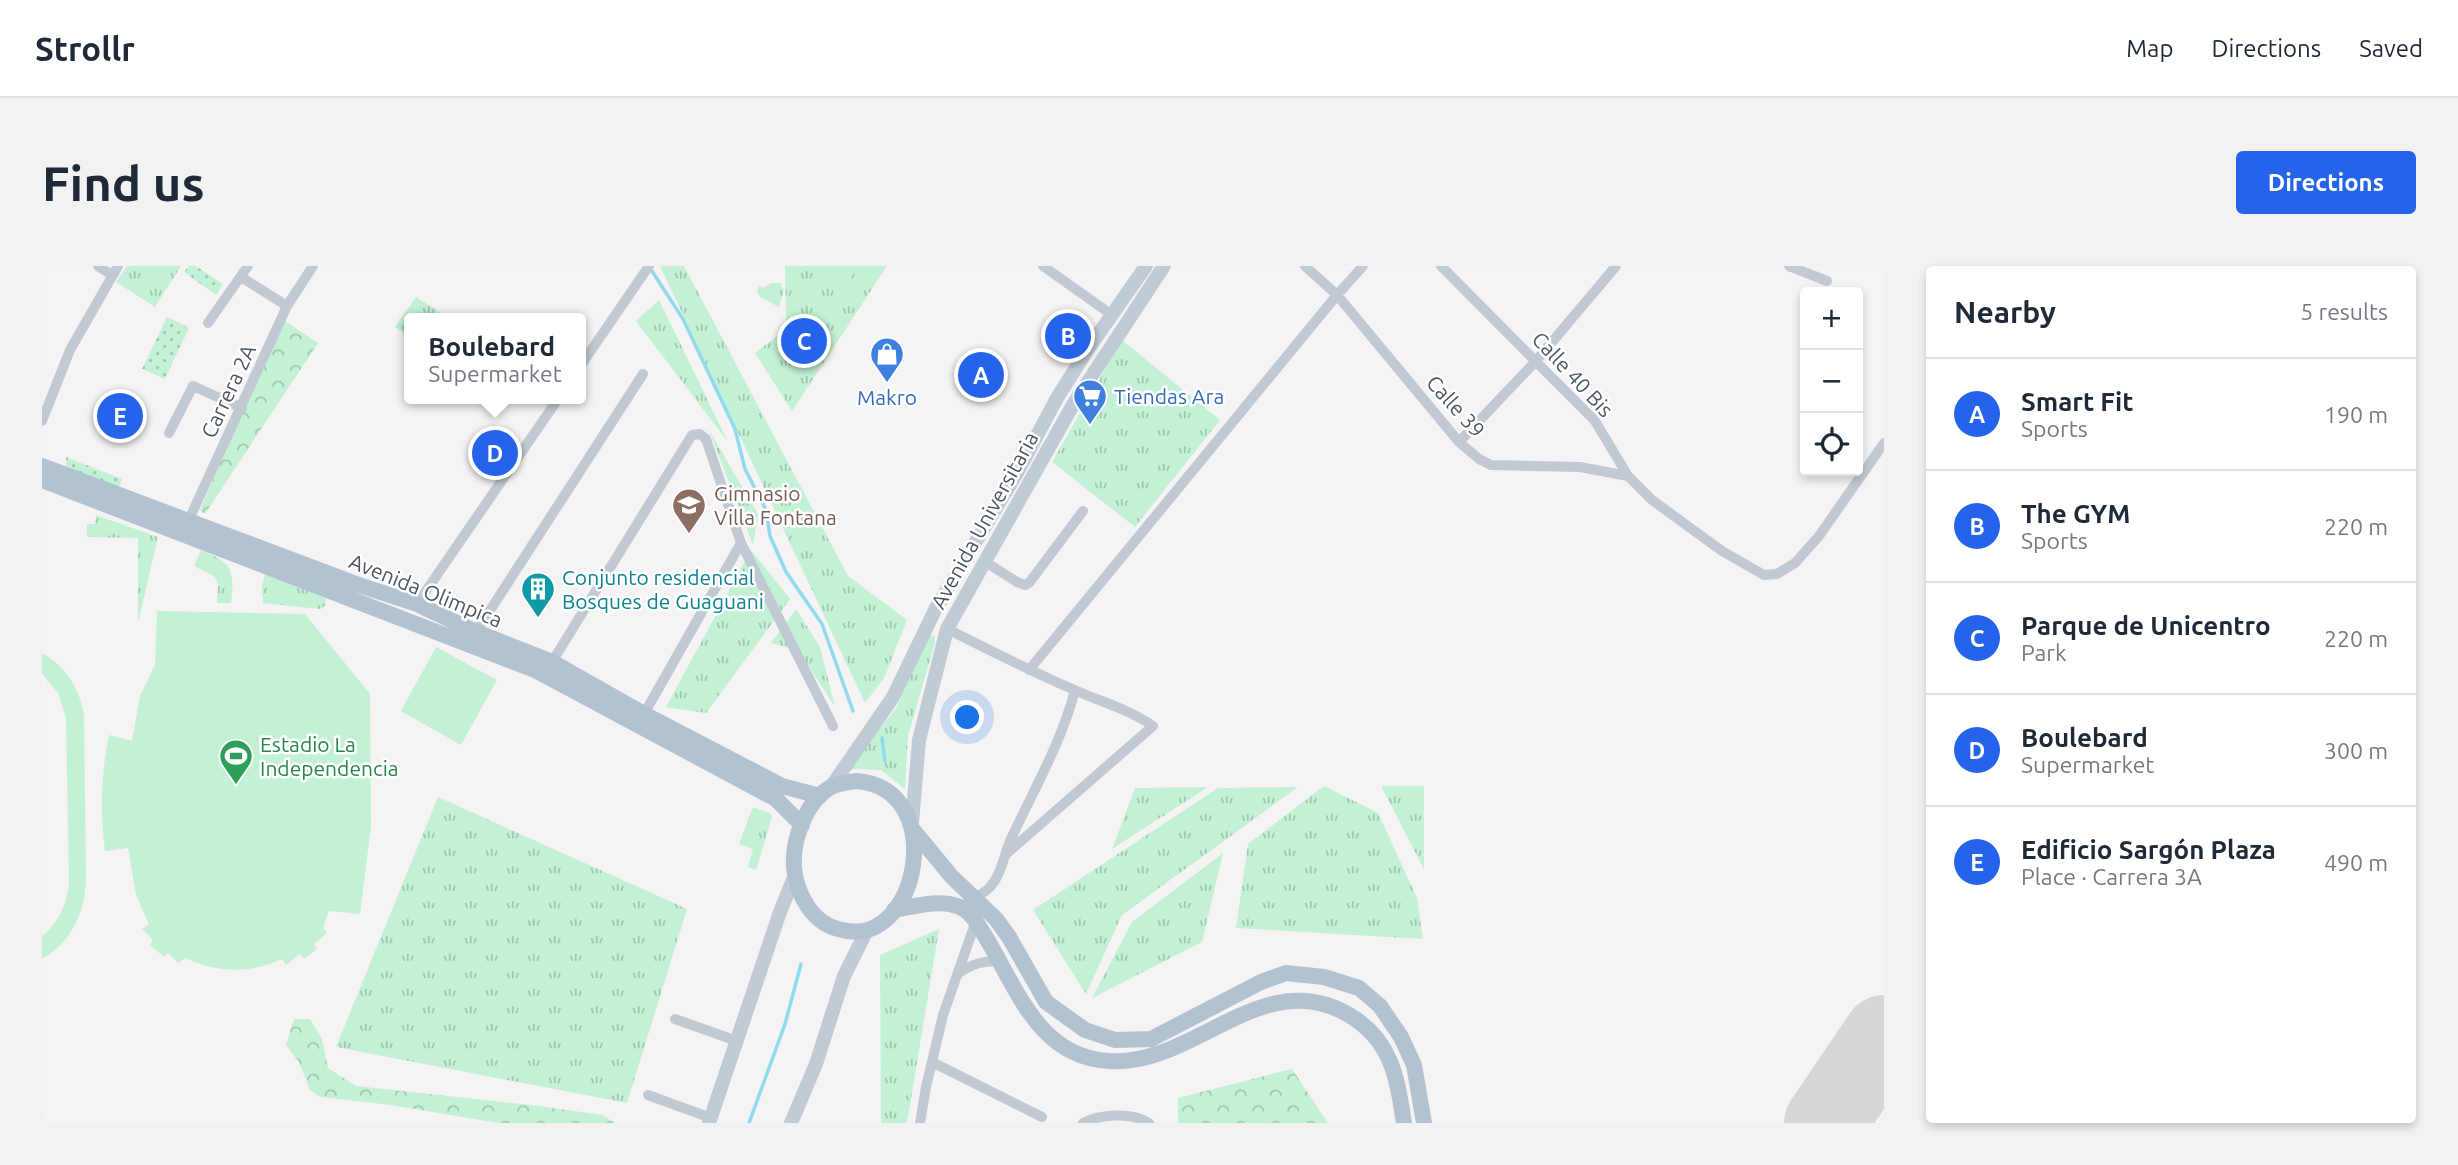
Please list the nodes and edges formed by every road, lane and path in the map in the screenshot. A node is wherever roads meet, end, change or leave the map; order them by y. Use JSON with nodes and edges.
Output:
{"nodes":[{"id":1,"x":97,"y":266,"type":"edge"},
{"id":2,"x":248,"y":266,"type":"edge"},
{"id":3,"x":313,"y":266,"type":"edge"},
{"id":4,"x":1043,"y":266,"type":"edge"},
{"id":5,"x":1146,"y":266,"type":"edge"},
{"id":6,"x":1164,"y":266,"type":"edge"},
{"id":7,"x":1306,"y":266,"type":"edge"},
{"id":8,"x":1363,"y":266,"type":"edge"},
{"id":9,"x":1441,"y":266,"type":"edge"},
{"id":10,"x":1616,"y":266,"type":"edge"},
{"id":11,"x":1789,"y":266,"type":"edge"},
{"id":12,"x":647,"y":268,"type":"edge"},
{"id":13,"x":115,"y":270,"type":"edge"},
{"id":14,"x":241,"y":276,"type":"junction"},
{"id":15,"x":1827,"y":281,"type":"dead end"},
{"id":16,"x":1337,"y":295,"type":"junction"},
{"id":17,"x":287,"y":306,"type":"junction"},
{"id":18,"x":1112,"y":315,"type":"junction"},
{"id":19,"x":208,"y":323,"type":"dead end"},
{"id":20,"x":586,"y":358,"type":"edge"},
{"id":21,"x":1536,"y":361,"type":"junction"},
{"id":22,"x":643,"y":374,"type":"dead end"},
{"id":23,"x":555,"y":404,"type":"edge"},
{"id":24,"x":242,"y":408,"type":"junction"},
{"id":25,"x":42,"y":421,"type":"edge"},
{"id":26,"x":169,"y":433,"type":"dead end"},
{"id":27,"x":1459,"y":442,"type":"junction"},
{"id":28,"x":1884,"y":443,"type":"edge"},
{"id":29,"x":42,"y":466,"type":"edge"},
{"id":30,"x":1628,"y":476,"type":"junction"},
{"id":31,"x":42,"y":480,"type":"edge"},
{"id":32,"x":1083,"y":510,"type":"dead end"},
{"id":33,"x":186,"y":527,"type":"junction"},
{"id":34,"x":741,"y":543,"type":"junction"},
{"id":35,"x":984,"y":561,"type":"junction"},
{"id":36,"x":417,"y":604,"type":"junction"},
{"id":37,"x":947,"y":629,"type":"junction"},
{"id":38,"x":476,"y":632,"type":"junction"},
{"id":39,"x":552,"y":662,"type":"junction"},
{"id":40,"x":1030,"y":670,"type":"junction"},
{"id":41,"x":1074,"y":690,"type":"junction"},
{"id":42,"x":644,"y":714,"type":"junction"},
{"id":43,"x":833,"y":726,"type":"dead end"},
{"id":44,"x":826,"y":792,"type":"junction"},
{"id":45,"x":802,"y":825,"type":"junction"},
{"id":46,"x":913,"y":827,"type":"junction"},
{"id":47,"x":1005,"y":855,"type":"junction"},
{"id":48,"x":795,"y":875,"type":"junction"},
{"id":49,"x":974,"y":899,"type":"junction"},
{"id":50,"x":894,"y":910,"type":"junction"},
{"id":51,"x":976,"y":921,"type":"junction"},
{"id":52,"x":867,"y":929,"type":"junction"},
{"id":53,"x":1001,"y":961,"type":"junction"},
{"id":54,"x":959,"y":973,"type":"junction"},
{"id":55,"x":675,"y":1019,"type":"dead end"},
{"id":56,"x":737,"y":1041,"type":"junction"},
{"id":57,"x":932,"y":1062,"type":"junction"},
{"id":58,"x":648,"y":1095,"type":"dead end"},
{"id":59,"x":1042,"y":1117,"type":"dead end"},
{"id":60,"x":710,"y":1121,"type":"edge"},
{"id":61,"x":790,"y":1123,"type":"edge"},
{"id":62,"x":920,"y":1123,"type":"edge"},
{"id":63,"x":1083,"y":1123,"type":"edge"},
{"id":64,"x":1149,"y":1123,"type":"edge"},
{"id":65,"x":1404,"y":1123,"type":"edge"},
{"id":66,"x":1424,"y":1123,"type":"edge"}],
"edges":[{"from":1,"to":13,"type":"street"},
{"from":2,"to":14,"type":"street"},
{"from":3,"to":17,"type":"street","name":"Carrera 2A"},
{"from":4,"to":18,"type":"street"},
{"from":5,"to":18,"type":"main road","name":"Avenida Universitaria"},
{"from":6,"to":35,"type":"main road","name":"Avenida Universitaria"},
{"from":7,"to":16,"type":"street","name":"Calle 39"},
{"from":8,"to":16,"type":"street"},
{"from":9,"to":21,"type":"street","name":"Calle 40 Bis"},
{"from":10,"to":21,"type":"street"},
{"from":11,"to":15,"type":"street"},
{"from":12,"to":20,"type":"street"},
{"from":13,"to":25,"type":"street"},
{"from":14,"to":17,"type":"street"},
{"from":14,"to":19,"type":"street"},
{"from":16,"to":27,"type":"street","name":"Calle 39"},
{"from":16,"to":40,"type":"street"},
{"from":17,"to":24,"type":"street","name":"Carrera 2A"},
{"from":18,"to":44,"type":"main road","name":"Avenida Universitaria"},
{"from":21,"to":27,"type":"street"},
{"from":21,"to":30,"type":"street","name":"Calle 40 Bis"},
{"from":22,"to":38,"type":"street"},
{"from":23,"to":36,"type":"street"},
{"from":24,"to":26,"type":"street"},
{"from":24,"to":33,"type":"street","name":"Carrera 2A"},
{"from":27,"to":30,"type":"street","name":"Calle 39"},
{"from":28,"to":30,"type":"street","name":"Calle 40 Bis"},
{"from":29,"to":33,"type":"main road","name":"Avenida Olimpica"},
{"from":31,"to":33,"type":"main road","name":"Avenida Olimpica"},
{"from":32,"to":35,"type":"street"},
{"from":33,"to":36,"type":"main road","name":"Avenida Olimpica"},
{"from":33,"to":45,"type":"main road","name":"Avenida Olimpica"},
{"from":34,"to":39,"type":"street"},
{"from":34,"to":42,"type":"street"},
{"from":34,"to":43,"type":"street"},
{"from":35,"to":37,"type":"main road","name":"Avenida Universitaria"},
{"from":36,"to":38,"type":"main road","name":"Avenida Olimpica"},
{"from":37,"to":40,"type":"street"},
{"from":37,"to":46,"type":"main road","name":"Avenida Universitaria"},
{"from":38,"to":39,"type":"main road","name":"Avenida Olimpica"},
{"from":39,"to":42,"type":"main road","name":"Avenida Olimpica"},
{"from":40,"to":41,"type":"street"},
{"from":41,"to":47,"type":"street"},
{"from":41,"to":47,"type":"street"},
{"from":42,"to":44,"type":"main road","name":"Avenida Olimpica"},
{"from":44,"to":45,"type":"main road"},
{"from":44,"to":46,"type":"main road"},
{"from":45,"to":48,"type":"main road"},
{"from":46,"to":49,"type":"main road"},
{"from":46,"to":50,"type":"main road"},
{"from":47,"to":49,"type":"street"},
{"from":48,"to":52,"type":"main road"},
{"from":48,"to":56,"type":"main road"},
{"from":49,"to":66,"type":"main road"},
{"from":50,"to":51,"type":"main road"},
{"from":50,"to":52,"type":"main road"},
{"from":51,"to":53,"type":"main road"},
{"from":51,"to":54,"type":"street"},
{"from":52,"to":61,"type":"main road"},
{"from":53,"to":54,"type":"street"},
{"from":53,"to":65,"type":"main road"},
{"from":54,"to":57,"type":"street"},
{"from":55,"to":56,"type":"street"},
{"from":56,"to":60,"type":"main road"},
{"from":57,"to":59,"type":"street"},
{"from":57,"to":62,"type":"street"},
{"from":58,"to":60,"type":"street"},
{"from":63,"to":64,"type":"street"}]}
